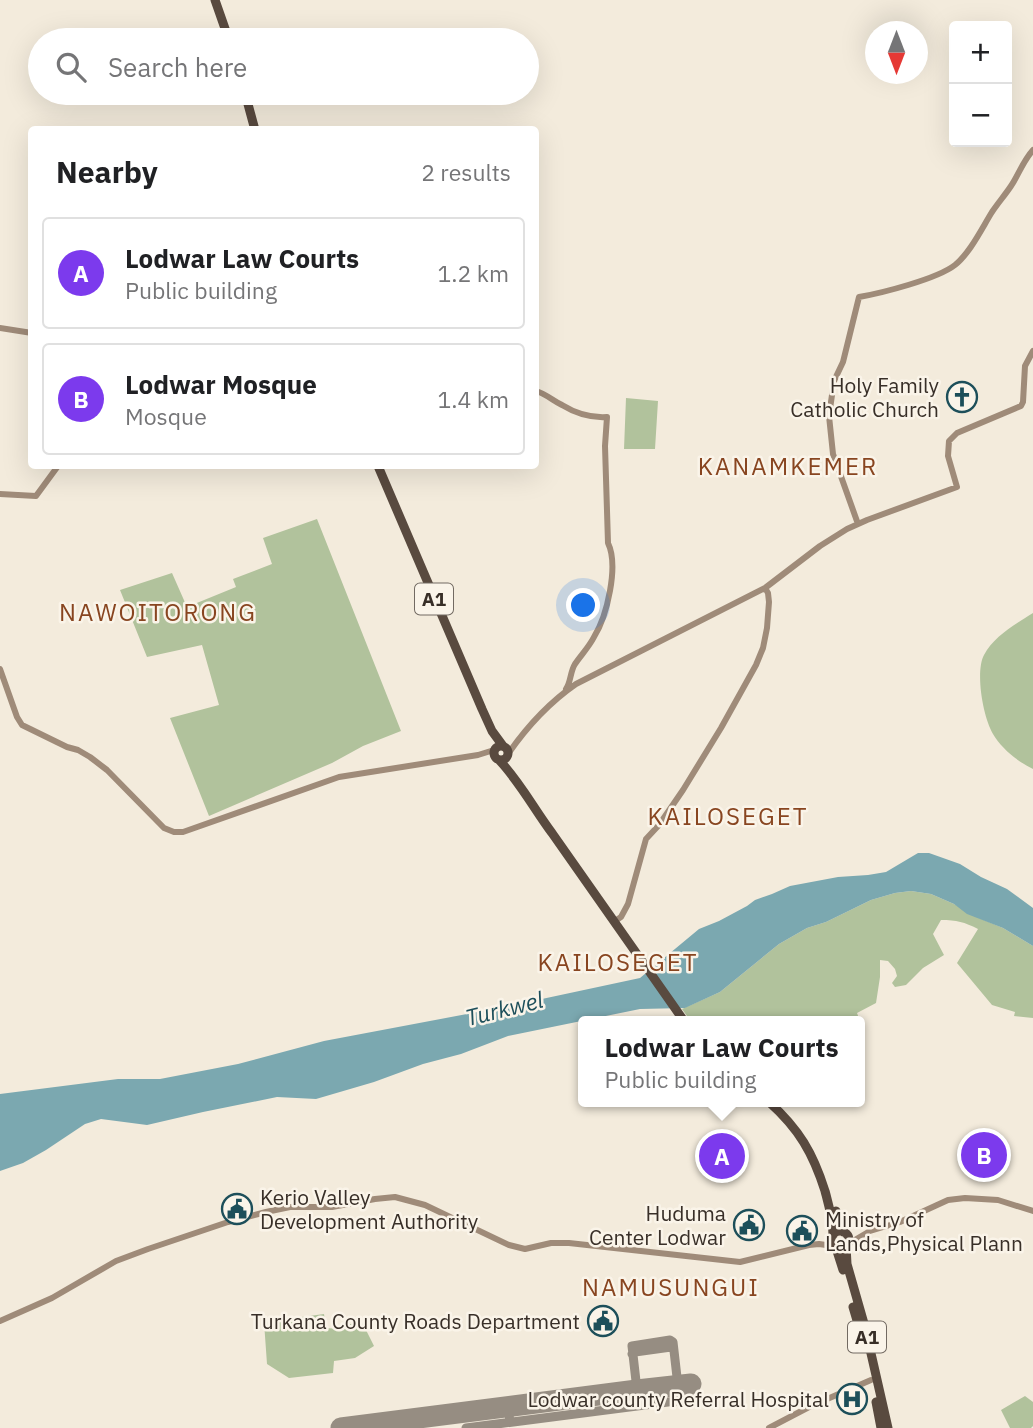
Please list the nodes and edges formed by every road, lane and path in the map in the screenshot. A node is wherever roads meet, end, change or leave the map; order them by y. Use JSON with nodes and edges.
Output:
{"nodes":[{"id":1,"x":215,"y":0,"type":"edge"},
{"id":2,"x":225,"y":28,"type":"edge"},
{"id":3,"x":248,"y":105,"type":"edge"},
{"id":4,"x":254,"y":126,"type":"edge"},
{"id":5,"x":1033,"y":150,"type":"edge"},
{"id":6,"x":0,"y":328,"type":"edge"},
{"id":7,"x":28,"y":332,"type":"edge"},
{"id":8,"x":1033,"y":351,"type":"edge"},
{"id":9,"x":539,"y":392,"type":"edge"},
{"id":10,"x":56,"y":469,"type":"edge"},
{"id":11,"x":379,"y":469,"type":"edge"},
{"id":12,"x":0,"y":494,"type":"edge"},
{"id":13,"x":858,"y":524,"type":"junction"},
{"id":14,"x":765,"y":588,"type":"junction"},
{"id":15,"x":0,"y":669,"type":"edge"},
{"id":16,"x":562,"y":695,"type":"junction"},
{"id":17,"x":501,"y":752,"type":"junction"},
{"id":18,"x":615,"y":921,"type":"junction"},
{"id":19,"x":680,"y":1016,"type":"edge"},
{"id":20,"x":774,"y":1107,"type":"edge"},
{"id":21,"x":781,"y":1107,"type":"edge"},
{"id":22,"x":1030,"y":1209,"type":"edge"},
{"id":23,"x":844,"y":1233,"type":"junction"},
{"id":24,"x":862,"y":1235,"type":"junction"},
{"id":25,"x":833,"y":1241,"type":"junction"},
{"id":26,"x":847,"y":1245,"type":"junction"},
{"id":27,"x":0,"y":1321,"type":"edge"},
{"id":28,"x":871,"y":1380,"type":"junction"},
{"id":29,"x":769,"y":1428,"type":"edge"},
{"id":30,"x":881,"y":1428,"type":"edge"},
{"id":31,"x":888,"y":1428,"type":"edge"}],
"edges":[{"from":1,"to":2,"type":"highway"},
{"from":3,"to":4,"type":"highway"},
{"from":5,"to":13,"type":"street"},
{"from":6,"to":7,"type":"street"},
{"from":8,"to":13,"type":"street"},
{"from":9,"to":16,"type":"street"},
{"from":10,"to":12,"type":"street"},
{"from":11,"to":17,"type":"highway","number":"A1"},
{"from":13,"to":14,"type":"street"},
{"from":14,"to":16,"type":"street"},
{"from":14,"to":18,"type":"street"},
{"from":15,"to":17,"type":"street"},
{"from":16,"to":17,"type":"street"},
{"from":17,"to":18,"type":"highway","number":"A1"},
{"from":18,"to":19,"type":"highway","number":"A1"},
{"from":20,"to":25,"type":"highway","number":"A1"},
{"from":21,"to":23,"type":"highway","number":"A1"},
{"from":22,"to":24,"type":"street"},
{"from":23,"to":24,"type":"street"},
{"from":23,"to":25,"type":"highway"},
{"from":23,"to":26,"type":"highway","number":"A1"},
{"from":24,"to":26,"type":"street"},
{"from":25,"to":26,"type":"highway"},
{"from":25,"to":27,"type":"street"},
{"from":25,"to":28,"type":"highway","number":"A1"},
{"from":26,"to":31,"type":"highway","number":"A1"},
{"from":28,"to":29,"type":"street"},
{"from":28,"to":30,"type":"highway","number":"A1"}]}
